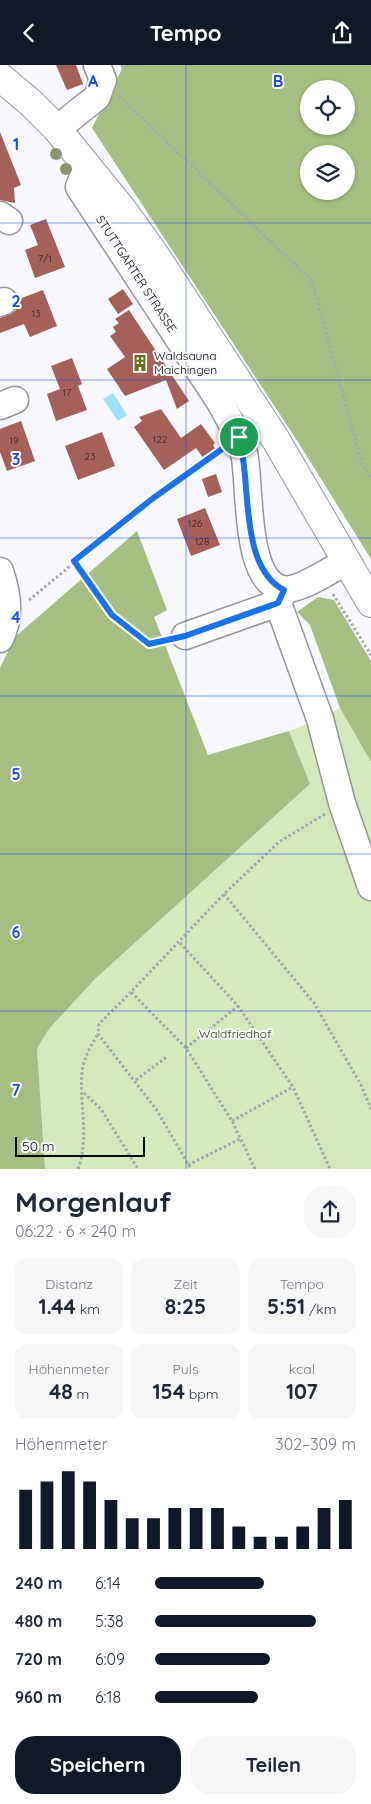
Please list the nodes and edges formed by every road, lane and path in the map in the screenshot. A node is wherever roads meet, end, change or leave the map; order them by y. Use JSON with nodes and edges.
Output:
{"nodes":[{"id":1,"x":138,"y":65,"type":"edge"},
{"id":2,"x":107,"y":71,"type":"edge"},
{"id":3,"x":0,"y":77,"type":"edge"},
{"id":4,"x":56,"y":129,"type":"junction"},
{"id":5,"x":87,"y":166,"type":"junction"},
{"id":6,"x":239,"y":437,"type":"junction"},
{"id":7,"x":371,"y":479,"type":"edge"},
{"id":8,"x":74,"y":561,"type":"junction"},
{"id":9,"x":345,"y":562,"type":"junction"},
{"id":10,"x":0,"y":571,"type":"edge"},
{"id":11,"x":322,"y":575,"type":"junction"},
{"id":12,"x":280,"y":596,"type":"junction"},
{"id":13,"x":371,"y":603,"type":"edge"},
{"id":14,"x":8,"y":609,"type":"junction"},
{"id":15,"x":185,"y":636,"type":"joint"},
{"id":16,"x":0,"y":639,"type":"edge"},
{"id":17,"x":371,"y":655,"type":"edge"},
{"id":18,"x":342,"y":803,"type":"junction"},
{"id":19,"x":371,"y":887,"type":"edge"},
{"id":20,"x":224,"y":894,"type":"junction"},
{"id":21,"x":180,"y":943,"type":"junction"},
{"id":22,"x":131,"y":992,"type":"junction"},
{"id":23,"x":238,"y":1006,"type":"junction"},
{"id":24,"x":98,"y":1034,"type":"junction"},
{"id":25,"x":186,"y":1049,"type":"junction"},
{"id":26,"x":168,"y":1056,"type":"dead end"},
{"id":27,"x":136,"y":1080,"type":"junction"},
{"id":28,"x":293,"y":1087,"type":"junction"},
{"id":29,"x":84,"y":1093,"type":"junction"},
{"id":30,"x":371,"y":1109,"type":"edge"},
{"id":31,"x":232,"y":1121,"type":"junction"},
{"id":32,"x":240,"y":1139,"type":"junction"},
{"id":33,"x":190,"y":1167,"type":"edge"},
{"id":34,"x":78,"y":1169,"type":"edge"},
{"id":35,"x":138,"y":1169,"type":"edge"},
{"id":36,"x":255,"y":1169,"type":"edge"},
{"id":37,"x":330,"y":1169,"type":"edge"}],
"edges":[{"from":1,"to":2,"type":"path"},
{"from":2,"to":4,"type":"street"},
{"from":2,"to":7,"type":"path"},
{"from":3,"to":4,"type":"main road","name":"STUTTGARTER STRASSE"},
{"from":4,"to":5,"type":"main road","name":"STUTTGARTER STRASSE"},
{"from":5,"to":6,"type":"street","name":"STUTTGARTER STRASSE"},
{"from":5,"to":9,"type":"main road","name":"STUTTGARTER STRASSE"},
{"from":6,"to":8,"type":"path"},
{"from":6,"to":12,"type":"street","name":"STUTTGARTER STRASSE"},
{"from":8,"to":14,"type":"path"},
{"from":8,"to":15,"type":"path"},
{"from":9,"to":11,"type":"street"},
{"from":9,"to":13,"type":"main road","name":"STUTTGARTER STRASSE"},
{"from":10,"to":14,"type":"street"},
{"from":11,"to":12,"type":"street"},
{"from":11,"to":17,"type":"path"},
{"from":12,"to":15,"type":"street"},
{"from":12,"to":18,"type":"street"},
{"from":14,"to":16,"type":"street"},
{"from":18,"to":19,"type":"street"},
{"from":18,"to":20,"type":"path"},
{"from":20,"to":21,"type":"path"},
{"from":20,"to":30,"type":"path"},
{"from":21,"to":22,"type":"path"},
{"from":21,"to":23,"type":"path"},
{"from":22,"to":24,"type":"path"},
{"from":22,"to":25,"type":"path"},
{"from":23,"to":25,"type":"path"},
{"from":23,"to":28,"type":"path"},
{"from":24,"to":27,"type":"path"},
{"from":24,"to":29,"type":"path"},
{"from":25,"to":31,"type":"path"},
{"from":26,"to":27,"type":"path"},
{"from":27,"to":33,"type":"path"},
{"from":28,"to":31,"type":"path"},
{"from":28,"to":37,"type":"path"},
{"from":29,"to":34,"type":"path"},
{"from":29,"to":35,"type":"path"},
{"from":31,"to":32,"type":"path"},
{"from":32,"to":33,"type":"path"},
{"from":32,"to":36,"type":"path"}]}
